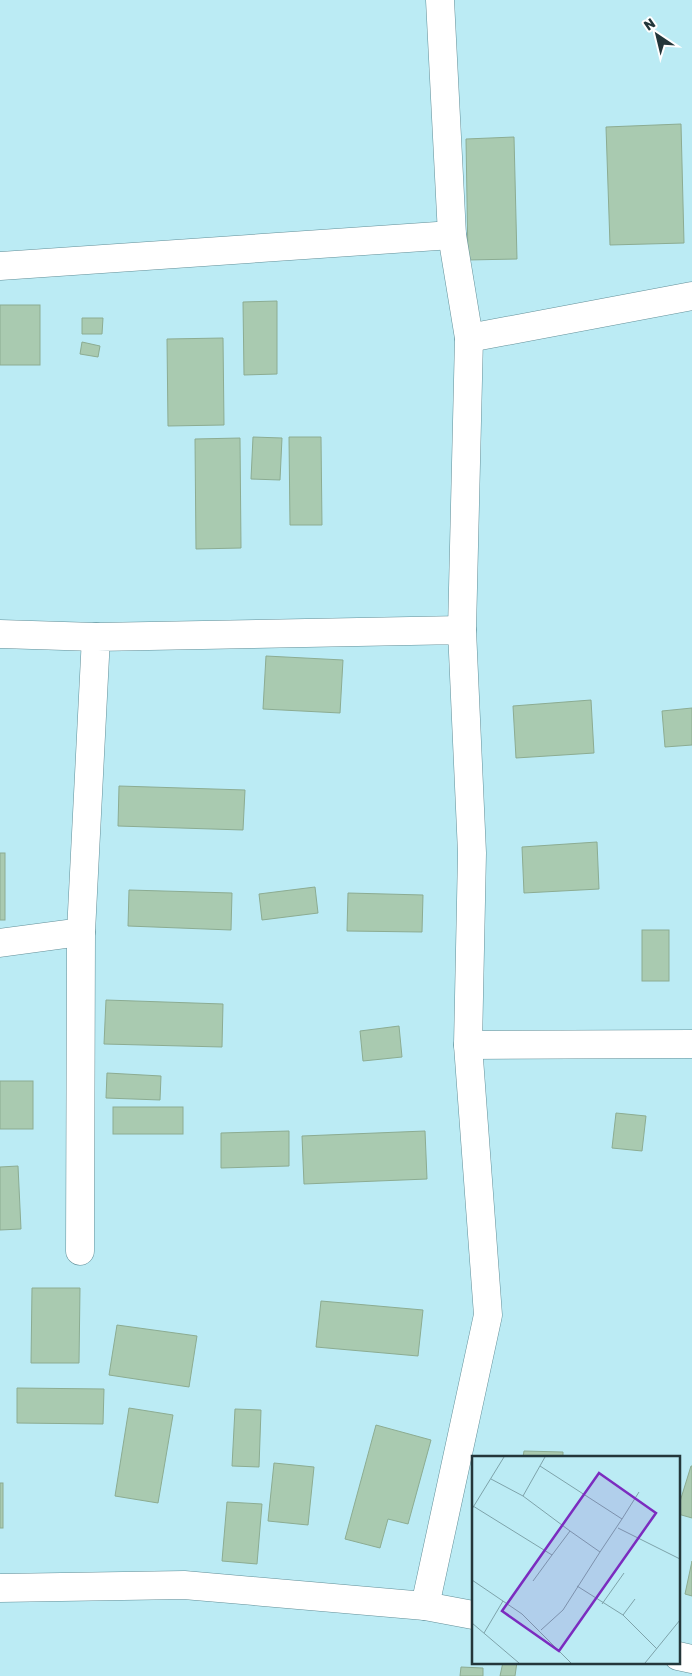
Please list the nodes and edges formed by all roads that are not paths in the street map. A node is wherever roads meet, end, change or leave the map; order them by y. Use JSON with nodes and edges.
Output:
{"nodes":[{"id":1,"x":440,"y":0,"type":"edge"},
{"id":2,"x":452,"y":235,"type":"junction"},
{"id":3,"x":0,"y":266,"type":"edge"},
{"id":4,"x":692,"y":296,"type":"edge"},
{"id":5,"x":468,"y":338,"type":"junction"},
{"id":6,"x":462,"y":630,"type":"junction"},
{"id":7,"x":0,"y":634,"type":"edge"},
{"id":8,"x":96,"y":637,"type":"junction"},
{"id":9,"x":81,"y":932,"type":"junction"},
{"id":10,"x":0,"y":943,"type":"edge"},
{"id":11,"x":692,"y":1044,"type":"edge"},
{"id":12,"x":468,"y":1045,"type":"junction"},
{"id":13,"x":80,"y":1251,"type":"dead end"},
{"id":14,"x":0,"y":1588,"type":"edge"},
{"id":15,"x":425,"y":1606,"type":"junction"},
{"id":16,"x":472,"y":1615,"type":"edge"}],
"edges":[{"from":1,"to":2,"type":"street"},
{"from":2,"to":3,"type":"street"},
{"from":2,"to":5,"type":"street"},
{"from":4,"to":5,"type":"street"},
{"from":5,"to":6,"type":"street"},
{"from":6,"to":8,"type":"street"},
{"from":6,"to":12,"type":"street"},
{"from":7,"to":8,"type":"street"},
{"from":8,"to":9,"type":"street"},
{"from":9,"to":10,"type":"street"},
{"from":9,"to":13,"type":"street"},
{"from":11,"to":12,"type":"street"},
{"from":12,"to":15,"type":"street"},
{"from":14,"to":15,"type":"street"},
{"from":15,"to":16,"type":"street"}]}
